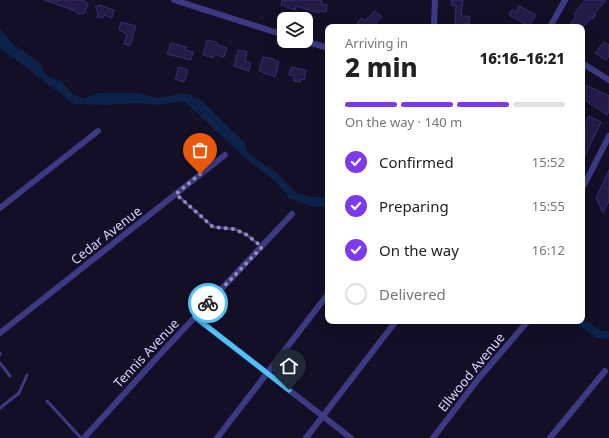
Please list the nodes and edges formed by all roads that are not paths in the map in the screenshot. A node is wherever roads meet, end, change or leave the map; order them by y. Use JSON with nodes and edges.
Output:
{"nodes":[{"id":1,"x":174,"y":0,"type":"edge"},
{"id":2,"x":435,"y":0,"type":"edge"},
{"id":3,"x":565,"y":0,"type":"edge"},
{"id":4,"x":434,"y":24,"type":"edge"},
{"id":5,"x":552,"y":24,"type":"edge"},
{"id":6,"x":277,"y":33,"type":"edge"},
{"id":7,"x":313,"y":44,"type":"edge"},
{"id":8,"x":325,"y":47,"type":"edge"},
{"id":9,"x":585,"y":65,"type":"edge"},
{"id":10,"x":609,"y":80,"type":"edge"},
{"id":11,"x":98,"y":131,"type":"dead end"},
{"id":12,"x":609,"y":136,"type":"edge"},
{"id":13,"x":225,"y":155,"type":"dead end"},
{"id":14,"x":585,"y":183,"type":"edge"},
{"id":15,"x":176,"y":194,"type":"junction"},
{"id":16,"x":0,"y":208,"type":"edge"},
{"id":17,"x":292,"y":214,"type":"dead end"},
{"id":18,"x":262,"y":247,"type":"junction"},
{"id":19,"x":325,"y":298,"type":"edge"},
{"id":20,"x":195,"y":317,"type":"junction"},
{"id":21,"x":394,"y":324,"type":"edge"},
{"id":22,"x":525,"y":324,"type":"edge"},
{"id":23,"x":0,"y":333,"type":"edge"},
{"id":24,"x":0,"y":363,"type":"edge"},
{"id":25,"x":605,"y":371,"type":"dead end"},
{"id":26,"x":266,"y":373,"type":"junction"},
{"id":27,"x":27,"y":375,"type":"dead end"},
{"id":28,"x":10,"y":376,"type":"dead end"},
{"id":29,"x":47,"y":401,"type":"dead end"},
{"id":30,"x":0,"y":408,"type":"edge"},
{"id":31,"x":322,"y":417,"type":"junction"},
{"id":32,"x":83,"y":438,"type":"edge"},
{"id":33,"x":217,"y":438,"type":"edge"},
{"id":34,"x":306,"y":438,"type":"edge"},
{"id":35,"x":351,"y":438,"type":"edge"},
{"id":36,"x":433,"y":438,"type":"edge"},
{"id":37,"x":550,"y":438,"type":"edge"}],
"edges":[{"from":1,"to":6,"type":"street"},
{"from":2,"to":4,"type":"street"},
{"from":3,"to":5,"type":"street"},
{"from":7,"to":8,"type":"street"},
{"from":9,"to":10,"type":"street"},
{"from":11,"to":16,"type":"street"},
{"from":12,"to":14,"type":"street"},
{"from":13,"to":15,"type":"street","name":"Cedar Avenue"},
{"from":15,"to":18,"type":"lane"},
{"from":15,"to":23,"type":"street","name":"Cedar Avenue"},
{"from":17,"to":18,"type":"street","name":"Tennis Avenue"},
{"from":18,"to":20,"type":"street","name":"Tennis Avenue"},
{"from":19,"to":26,"type":"street"},
{"from":20,"to":26,"type":"street"},
{"from":20,"to":32,"type":"street","name":"Tennis Avenue"},
{"from":21,"to":31,"type":"street"},
{"from":22,"to":36,"type":"street","name":"Ellwood Avenue"},
{"from":24,"to":28,"type":"lane"},
{"from":25,"to":37,"type":"street"},
{"from":26,"to":31,"type":"street"},
{"from":26,"to":33,"type":"street"},
{"from":27,"to":30,"type":"lane"},
{"from":29,"to":32,"type":"lane"},
{"from":31,"to":34,"type":"street"},
{"from":31,"to":35,"type":"street"}]}
